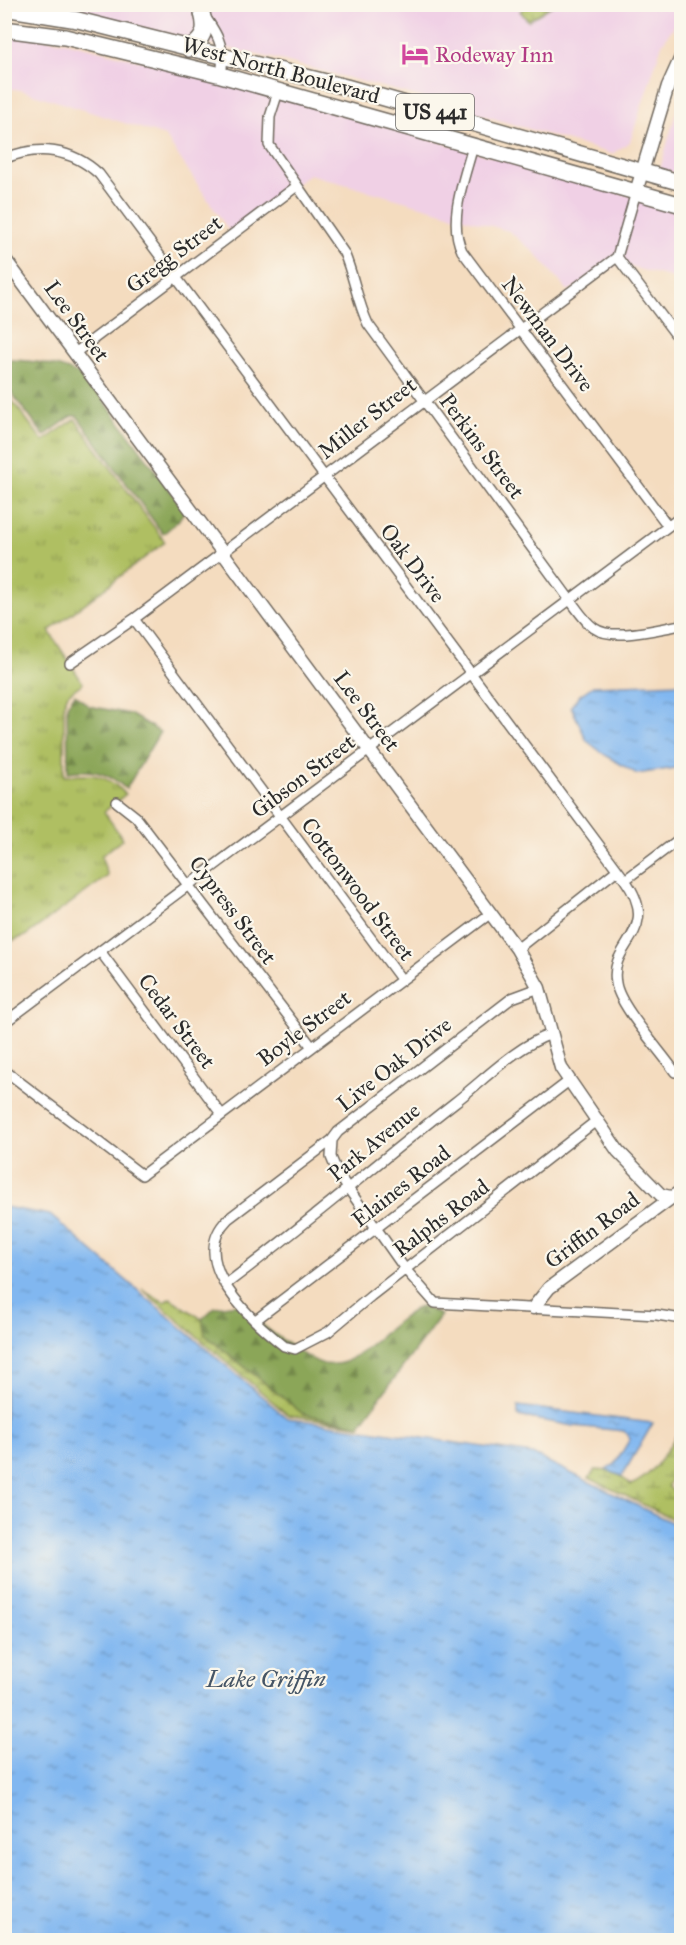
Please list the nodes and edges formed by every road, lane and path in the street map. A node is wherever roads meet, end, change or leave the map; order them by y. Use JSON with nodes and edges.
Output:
{"nodes":[{"id":1,"x":4,"y":8,"type":"edge"},
{"id":2,"x":199,"y":9,"type":"edge"},
{"id":3,"x":4,"y":29,"type":"edge"},
{"id":4,"x":189,"y":49,"type":"junction"},
{"id":5,"x":681,"y":55,"type":"edge"},
{"id":6,"x":224,"y":58,"type":"junction"},
{"id":7,"x":221,"y":75,"type":"junction"},
{"id":8,"x":278,"y":92,"type":"junction"},
{"id":9,"x":473,"y":147,"type":"junction"},
{"id":10,"x":4,"y":159,"type":"edge"},
{"id":11,"x":644,"y":172,"type":"junction"},
{"id":12,"x":681,"y":183,"type":"edge"},
{"id":13,"x":297,"y":186,"type":"junction"},
{"id":14,"x":636,"y":192,"type":"junction"},
{"id":15,"x":681,"y":205,"type":"edge"},
{"id":16,"x":617,"y":257,"type":"junction"},
{"id":17,"x":4,"y":258,"type":"edge"},
{"id":18,"x":177,"y":276,"type":"junction"},
{"id":19,"x":520,"y":328,"type":"junction"},
{"id":20,"x":681,"y":343,"type":"edge"},
{"id":21,"x":75,"y":353,"type":"junction"},
{"id":22,"x":424,"y":400,"type":"junction"},
{"id":23,"x":325,"y":477,"type":"junction"},
{"id":24,"x":681,"y":516,"type":"edge"},
{"id":25,"x":668,"y":526,"type":"junction"},
{"id":26,"x":223,"y":554,"type":"junction"},
{"id":27,"x":570,"y":600,"type":"junction"},
{"id":28,"x":135,"y":619,"type":"junction"},
{"id":29,"x":681,"y":625,"type":"edge"},
{"id":30,"x":70,"y":663,"type":"dead end"},
{"id":31,"x":471,"y":674,"type":"junction"},
{"id":32,"x":370,"y":750,"type":"junction"},
{"id":33,"x":117,"y":802,"type":"dead end"},
{"id":34,"x":280,"y":817,"type":"junction"},
{"id":35,"x":681,"y":837,"type":"edge"},
{"id":36,"x":617,"y":870,"type":"junction"},
{"id":37,"x":625,"y":880,"type":"junction"},
{"id":38,"x":189,"y":884,"type":"junction"},
{"id":39,"x":491,"y":913,"type":"junction"},
{"id":40,"x":517,"y":949,"type":"junction"},
{"id":41,"x":100,"y":951,"type":"junction"},
{"id":42,"x":401,"y":979,"type":"junction"},
{"id":43,"x":539,"y":988,"type":"junction"},
{"id":44,"x":4,"y":1023,"type":"edge"},
{"id":45,"x":551,"y":1034,"type":"junction"},
{"id":46,"x":312,"y":1047,"type":"junction"},
{"id":47,"x":4,"y":1070,"type":"edge"},
{"id":48,"x":675,"y":1072,"type":"dead end"},
{"id":49,"x":568,"y":1081,"type":"junction"},
{"id":50,"x":222,"y":1115,"type":"junction"},
{"id":51,"x":597,"y":1121,"type":"junction"},
{"id":52,"x":333,"y":1140,"type":"junction"},
{"id":53,"x":347,"y":1188,"type":"junction"},
{"id":54,"x":678,"y":1196,"type":"edge"},
{"id":55,"x":377,"y":1230,"type":"junction"},
{"id":56,"x":405,"y":1269,"type":"junction"},
{"id":57,"x":225,"y":1285,"type":"junction"},
{"id":58,"x":533,"y":1308,"type":"junction"},
{"id":59,"x":256,"y":1319,"type":"junction"},
{"id":60,"x":681,"y":1319,"type":"edge"}],
"edges":[{"from":1,"to":4,"type":"main road","name":"West North Boulevard","number":"US 441"},
{"from":2,"to":4,"type":"main road"},
{"from":2,"to":6,"type":"street"},
{"from":3,"to":7,"type":"main road","name":"West North Boulevard","number":"US 441"},
{"from":4,"to":6,"type":"main road","name":"West North Boulevard","number":"US 441"},
{"from":5,"to":11,"type":"street"},
{"from":6,"to":7,"type":"street"},
{"from":6,"to":11,"type":"main road","name":"West North Boulevard","number":"US 441"},
{"from":7,"to":8,"type":"main road","name":"West North Boulevard","number":"US 441"},
{"from":8,"to":9,"type":"main road","name":"West North Boulevard","number":"US 441"},
{"from":8,"to":13,"type":"street","name":"Perkins Street"},
{"from":9,"to":14,"type":"main road","name":"West North Boulevard","number":"US 441"},
{"from":9,"to":19,"type":"street","name":"Newman Drive"},
{"from":10,"to":18,"type":"street","name":"Oak Drive"},
{"from":11,"to":12,"type":"main road","name":"West North Boulevard","number":"US 441"},
{"from":11,"to":14,"type":"street"},
{"from":13,"to":18,"type":"street","name":"Gregg Street"},
{"from":13,"to":22,"type":"street","name":"Perkins Street"},
{"from":14,"to":15,"type":"main road","name":"West North Boulevard","number":"US 441"},
{"from":14,"to":16,"type":"street"},
{"from":16,"to":19,"type":"street","name":"Miller Street"},
{"from":16,"to":20,"type":"street"},
{"from":17,"to":21,"type":"street","name":"Lee Street"},
{"from":18,"to":21,"type":"street","name":"Gregg Street"},
{"from":18,"to":23,"type":"street","name":"Oak Drive"},
{"from":19,"to":22,"type":"street","name":"Miller Street"},
{"from":19,"to":25,"type":"street","name":"Newman Drive"},
{"from":21,"to":26,"type":"street","name":"Lee Street"},
{"from":22,"to":23,"type":"street","name":"Miller Street"},
{"from":22,"to":27,"type":"street","name":"Perkins Street"},
{"from":23,"to":26,"type":"street","name":"Miller Street"},
{"from":23,"to":31,"type":"street","name":"Oak Drive"},
{"from":24,"to":25,"type":"street","name":"Gibson Street"},
{"from":25,"to":27,"type":"street","name":"Gibson Street"},
{"from":26,"to":28,"type":"street","name":"Miller Street"},
{"from":26,"to":32,"type":"street","name":"Lee Street"},
{"from":27,"to":29,"type":"street","name":"Perkins Street"},
{"from":27,"to":31,"type":"street","name":"Gibson Street"},
{"from":28,"to":30,"type":"street","name":"Miller Street"},
{"from":28,"to":34,"type":"street","name":"Cottonwood Street"},
{"from":31,"to":32,"type":"street","name":"Gibson Street"},
{"from":31,"to":36,"type":"street","name":"Oak Drive"},
{"from":32,"to":34,"type":"street","name":"Gibson Street"},
{"from":32,"to":39,"type":"street","name":"Lee Street"},
{"from":33,"to":38,"type":"street","name":"Cypress Street"},
{"from":34,"to":38,"type":"street","name":"Gibson Street"},
{"from":34,"to":42,"type":"street","name":"Cottonwood Street"},
{"from":35,"to":37,"type":"street"},
{"from":36,"to":37,"type":"street","name":"Oak Drive"},
{"from":36,"to":40,"type":"street"},
{"from":37,"to":48,"type":"street","name":"Oak Drive"},
{"from":38,"to":41,"type":"street","name":"Gibson Street"},
{"from":38,"to":46,"type":"street","name":"Cypress Street"},
{"from":39,"to":40,"type":"street","name":"Lee Street"},
{"from":39,"to":42,"type":"street","name":"Boyle Street"},
{"from":40,"to":43,"type":"street","name":"Lee Street"},
{"from":41,"to":44,"type":"street","name":"Gibson Street"},
{"from":41,"to":50,"type":"street","name":"Cedar Street"},
{"from":42,"to":46,"type":"street","name":"Boyle Street"},
{"from":43,"to":45,"type":"street","name":"Lee Street"},
{"from":43,"to":52,"type":"street","name":"Live Oak Drive"},
{"from":45,"to":49,"type":"street","name":"Lee Street"},
{"from":45,"to":53,"type":"street","name":"Park Avenue"},
{"from":46,"to":50,"type":"street","name":"Boyle Street"},
{"from":47,"to":50,"type":"street","name":"Boyle Street"},
{"from":49,"to":51,"type":"street","name":"Lee Street"},
{"from":49,"to":55,"type":"street","name":"Elaines Road"},
{"from":51,"to":54,"type":"street","name":"Lee Street"},
{"from":51,"to":56,"type":"street","name":"Ralphs Road"},
{"from":52,"to":53,"type":"street"},
{"from":52,"to":57,"type":"street","name":"Live Oak Drive"},
{"from":53,"to":55,"type":"street"},
{"from":53,"to":57,"type":"street","name":"Park Avenue"},
{"from":54,"to":58,"type":"street","name":"Griffin Road"},
{"from":55,"to":56,"type":"street"},
{"from":55,"to":59,"type":"street","name":"Elaines Road"},
{"from":56,"to":58,"type":"street"},
{"from":56,"to":59,"type":"street","name":"Ralphs Road"},
{"from":57,"to":59,"type":"street"},
{"from":58,"to":60,"type":"street"}]}
